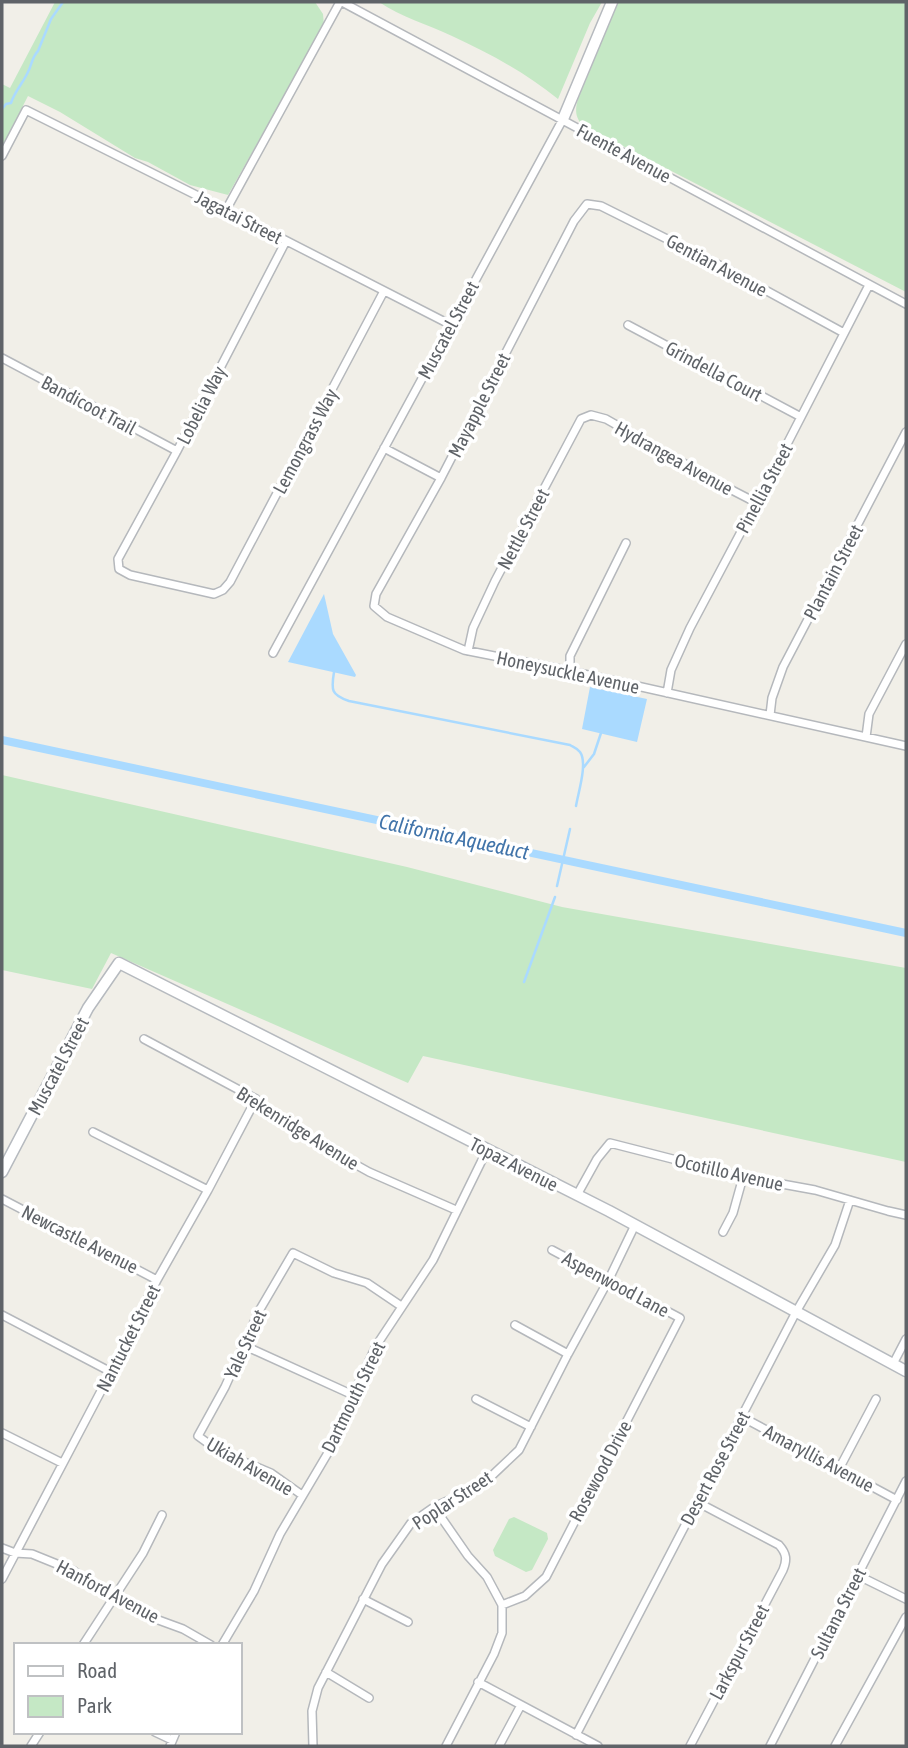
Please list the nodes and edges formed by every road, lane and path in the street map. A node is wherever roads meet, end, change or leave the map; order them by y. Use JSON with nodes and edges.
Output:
{"nodes":[{"id":1,"x":341,"y":2,"type":"edge"},
{"id":2,"x":612,"y":2,"type":"edge"},
{"id":3,"x":563,"y":120,"type":"junction"},
{"id":4,"x":2,"y":156,"type":"edge"},
{"id":5,"x":587,"y":204,"type":"joint"},
{"id":6,"x":226,"y":210,"type":"junction"},
{"id":7,"x":286,"y":241,"type":"junction"},
{"id":8,"x":869,"y":285,"type":"junction"},
{"id":9,"x":384,"y":291,"type":"junction"},
{"id":10,"x":906,"y":304,"type":"edge"},
{"id":11,"x":451,"y":325,"type":"junction"},
{"id":12,"x":628,"y":325,"type":"dead end"},
{"id":13,"x":844,"y":333,"type":"junction"},
{"id":14,"x":2,"y":358,"type":"edge"},
{"id":15,"x":591,"y":415,"type":"joint"},
{"id":16,"x":800,"y":417,"type":"junction"},
{"id":17,"x":906,"y":432,"type":"edge"},
{"id":18,"x":384,"y":448,"type":"junction"},
{"id":19,"x":177,"y":451,"type":"junction"},
{"id":20,"x":441,"y":478,"type":"junction"},
{"id":21,"x":757,"y":503,"type":"junction"},
{"id":22,"x":626,"y":543,"type":"dead end"},
{"id":23,"x":119,"y":569,"type":"joint"},
{"id":24,"x":374,"y":606,"type":"joint"},
{"id":25,"x":906,"y":644,"type":"edge"},
{"id":26,"x":468,"y":651,"type":"junction"},
{"id":27,"x":273,"y":653,"type":"dead end"},
{"id":28,"x":570,"y":671,"type":"junction"},
{"id":29,"x":667,"y":693,"type":"junction"},
{"id":30,"x":770,"y":715,"type":"junction"},
{"id":31,"x":866,"y":737,"type":"junction"},
{"id":32,"x":906,"y":746,"type":"edge"},
{"id":33,"x":119,"y":963,"type":"joint"},
{"id":34,"x":144,"y":1040,"type":"dead end"},
{"id":35,"x":256,"y":1099,"type":"junction"},
{"id":36,"x":93,"y":1132,"type":"dead end"},
{"id":37,"x":487,"y":1150,"type":"junction"},
{"id":38,"x":2,"y":1172,"type":"edge"},
{"id":39,"x":743,"y":1177,"type":"junction"},
{"id":40,"x":208,"y":1190,"type":"junction"},
{"id":41,"x":577,"y":1195,"type":"junction"},
{"id":42,"x":2,"y":1199,"type":"edge"},
{"id":43,"x":849,"y":1200,"type":"junction"},
{"id":44,"x":456,"y":1210,"type":"junction"},
{"id":45,"x":906,"y":1215,"type":"edge"},
{"id":46,"x":635,"y":1225,"type":"junction"},
{"id":47,"x":723,"y":1232,"type":"dead end"},
{"id":48,"x":552,"y":1250,"type":"dead end"},
{"id":49,"x":609,"y":1279,"type":"junction"},
{"id":50,"x":158,"y":1280,"type":"junction"},
{"id":51,"x":401,"y":1306,"type":"junction"},
{"id":52,"x":796,"y":1312,"type":"junction"},
{"id":53,"x":2,"y":1315,"type":"edge"},
{"id":54,"x":680,"y":1318,"type":"joint"},
{"id":55,"x":515,"y":1325,"type":"dead end"},
{"id":56,"x":906,"y":1339,"type":"edge"},
{"id":57,"x":243,"y":1345,"type":"junction"},
{"id":58,"x":568,"y":1354,"type":"junction"},
{"id":59,"x":893,"y":1364,"type":"junction"},
{"id":60,"x":906,"y":1371,"type":"edge"},
{"id":61,"x":111,"y":1372,"type":"junction"},
{"id":62,"x":353,"y":1395,"type":"junction"},
{"id":63,"x":476,"y":1399,"type":"dead end"},
{"id":64,"x":876,"y":1399,"type":"dead end"},
{"id":65,"x":742,"y":1417,"type":"junction"},
{"id":66,"x":531,"y":1427,"type":"junction"},
{"id":67,"x":2,"y":1433,"type":"edge"},
{"id":68,"x":198,"y":1436,"type":"joint"},
{"id":69,"x":62,"y":1463,"type":"junction"},
{"id":70,"x":839,"y":1469,"type":"junction"},
{"id":71,"x":906,"y":1481,"type":"edge"},
{"id":72,"x":302,"y":1495,"type":"junction"},
{"id":73,"x":897,"y":1500,"type":"junction"},
{"id":74,"x":698,"y":1502,"type":"junction"},
{"id":75,"x":434,"y":1507,"type":"junction"},
{"id":76,"x":162,"y":1515,"type":"dead end"},
{"id":77,"x":2,"y":1548,"type":"edge"},
{"id":78,"x":15,"y":1553,"type":"junction"},
{"id":79,"x":857,"y":1574,"type":"junction"},
{"id":80,"x":2,"y":1579,"type":"edge"},
{"id":81,"x":113,"y":1598,"type":"junction"},
{"id":82,"x":363,"y":1599,"type":"junction"},
{"id":83,"x":906,"y":1599,"type":"edge"},
{"id":84,"x":502,"y":1605,"type":"junction"},
{"id":85,"x":906,"y":1617,"type":"edge"},
{"id":86,"x":408,"y":1622,"type":"dead end"},
{"id":87,"x":84,"y":1643,"type":"edge"},
{"id":88,"x":208,"y":1643,"type":"edge"},
{"id":89,"x":223,"y":1643,"type":"edge"},
{"id":90,"x":326,"y":1672,"type":"junction"},
{"id":91,"x":478,"y":1682,"type":"junction"},
{"id":92,"x":369,"y":1698,"type":"dead end"},
{"id":93,"x":521,"y":1705,"type":"junction"},
{"id":94,"x":576,"y":1735,"type":"junction"},
{"id":95,"x":313,"y":1746,"type":"edge"},
{"id":96,"x":446,"y":1746,"type":"edge"},
{"id":97,"x":499,"y":1746,"type":"edge"},
{"id":98,"x":598,"y":1746,"type":"edge"},
{"id":99,"x":690,"y":1746,"type":"edge"},
{"id":100,"x":770,"y":1746,"type":"edge"},
{"id":101,"x":835,"y":1746,"type":"edge"}],
"edges":[{"from":1,"to":3,"type":"street","name":"Fuente Avenue"},
{"from":1,"to":6,"type":"street"},
{"from":2,"to":3,"type":"street","name":"Muscatel Street"},
{"from":3,"to":8,"type":"street","name":"Fuente Avenue"},
{"from":3,"to":11,"type":"street","name":"Muscatel Street"},
{"from":4,"to":6,"type":"street","name":"Jagatai Street"},
{"from":5,"to":13,"type":"street","name":"Gentian Avenue"},
{"from":5,"to":20,"type":"street","name":"Mayapple Street"},
{"from":6,"to":7,"type":"street","name":"Jagatai Street"},
{"from":7,"to":9,"type":"street","name":"Jagatai Street"},
{"from":7,"to":19,"type":"street","name":"Lobelia Way"},
{"from":8,"to":10,"type":"street","name":"Fuente Avenue"},
{"from":8,"to":13,"type":"street","name":"Pinellia Street"},
{"from":9,"to":11,"type":"street","name":"Jagatai Street"},
{"from":9,"to":23,"type":"street","name":"Lemongrass Way"},
{"from":11,"to":18,"type":"street","name":"Muscatel Street"},
{"from":12,"to":16,"type":"street","name":"Grindella Court"},
{"from":13,"to":16,"type":"street","name":"Pinellia Street"},
{"from":14,"to":19,"type":"street","name":"Bandicoot Trail"},
{"from":15,"to":21,"type":"street","name":"Hydrangea Avenue"},
{"from":15,"to":26,"type":"street","name":"Nettle Street"},
{"from":16,"to":21,"type":"street","name":"Pinellia Street"},
{"from":17,"to":30,"type":"street","name":"Plantain Street"},
{"from":18,"to":20,"type":"street"},
{"from":18,"to":27,"type":"street","name":"Muscatel Street"},
{"from":19,"to":23,"type":"street","name":"Lobelia Way"},
{"from":20,"to":24,"type":"street","name":"Mayapple Street"},
{"from":21,"to":29,"type":"street","name":"Pinellia Street"},
{"from":22,"to":28,"type":"street"},
{"from":24,"to":26,"type":"street","name":"Honeysuckle Avenue"},
{"from":25,"to":31,"type":"street"},
{"from":26,"to":28,"type":"street","name":"Honeysuckle Avenue"},
{"from":28,"to":29,"type":"street","name":"Honeysuckle Avenue"},
{"from":29,"to":30,"type":"street","name":"Honeysuckle Avenue"},
{"from":30,"to":31,"type":"street","name":"Honeysuckle Avenue"},
{"from":31,"to":32,"type":"street","name":"Honeysuckle Avenue"},
{"from":33,"to":37,"type":"street","name":"Topaz Avenue"},
{"from":33,"to":38,"type":"street","name":"Muscatel Street"},
{"from":34,"to":35,"type":"street","name":"Brekenridge Avenue"},
{"from":35,"to":40,"type":"street","name":"Nantucket Street"},
{"from":35,"to":44,"type":"street","name":"Brekenridge Avenue"},
{"from":36,"to":40,"type":"street"},
{"from":37,"to":41,"type":"street","name":"Topaz Avenue"},
{"from":37,"to":44,"type":"street","name":"Dartmouth Street"},
{"from":39,"to":41,"type":"street","name":"Ocotillo Avenue"},
{"from":39,"to":43,"type":"street","name":"Ocotillo Avenue"},
{"from":39,"to":47,"type":"street"},
{"from":40,"to":50,"type":"street","name":"Nantucket Street"},
{"from":41,"to":46,"type":"street","name":"Topaz Avenue"},
{"from":42,"to":50,"type":"street","name":"Newcastle Avenue"},
{"from":43,"to":45,"type":"street","name":"Ocotillo Avenue"},
{"from":43,"to":52,"type":"street","name":"Desert Rose Street"},
{"from":44,"to":51,"type":"street","name":"Dartmouth Street"},
{"from":46,"to":49,"type":"street","name":"Poplar Street"},
{"from":46,"to":52,"type":"street","name":"Topaz Avenue"},
{"from":48,"to":49,"type":"street","name":"Aspenwood Lane"},
{"from":49,"to":54,"type":"street","name":"Aspenwood Lane"},
{"from":49,"to":58,"type":"street","name":"Poplar Street"},
{"from":50,"to":61,"type":"street","name":"Nantucket Street"},
{"from":51,"to":57,"type":"street","name":"Yale Street"},
{"from":51,"to":62,"type":"street","name":"Dartmouth Street"},
{"from":52,"to":59,"type":"street","name":"Topaz Avenue"},
{"from":52,"to":65,"type":"street","name":"Desert Rose Street"},
{"from":53,"to":61,"type":"street"},
{"from":54,"to":84,"type":"street","name":"Rosewood Drive"},
{"from":55,"to":58,"type":"street"},
{"from":56,"to":59,"type":"street"},
{"from":57,"to":62,"type":"street"},
{"from":57,"to":68,"type":"street","name":"Yale Street"},
{"from":58,"to":66,"type":"street","name":"Poplar Street"},
{"from":59,"to":60,"type":"street","name":"Topaz Avenue"},
{"from":61,"to":69,"type":"street","name":"Nantucket Street"},
{"from":62,"to":72,"type":"street","name":"Dartmouth Street"},
{"from":63,"to":66,"type":"street"},
{"from":64,"to":70,"type":"street"},
{"from":65,"to":70,"type":"street","name":"Amaryllis Avenue"},
{"from":65,"to":74,"type":"street","name":"Desert Rose Street"},
{"from":66,"to":75,"type":"street","name":"Poplar Street"},
{"from":67,"to":69,"type":"street"},
{"from":68,"to":72,"type":"street","name":"Ukiah Avenue"},
{"from":69,"to":78,"type":"street","name":"Nantucket Street"},
{"from":70,"to":73,"type":"street","name":"Amaryllis Avenue"},
{"from":71,"to":73,"type":"street","name":"Sultana Street"},
{"from":72,"to":89,"type":"street","name":"Dartmouth Street"},
{"from":73,"to":79,"type":"street","name":"Sultana Street"},
{"from":74,"to":94,"type":"street","name":"Desert Rose Street"},
{"from":74,"to":99,"type":"street","name":"Larkspur Street"},
{"from":75,"to":82,"type":"street","name":"Poplar Street"},
{"from":75,"to":84,"type":"street"},
{"from":76,"to":81,"type":"street"},
{"from":77,"to":78,"type":"street","name":"Hanford Avenue"},
{"from":78,"to":80,"type":"street","name":"Nantucket Street"},
{"from":78,"to":81,"type":"street","name":"Hanford Avenue"},
{"from":79,"to":83,"type":"street"},
{"from":79,"to":100,"type":"street","name":"Sultana Street"},
{"from":81,"to":87,"type":"street"},
{"from":81,"to":88,"type":"street","name":"Hanford Avenue"},
{"from":82,"to":86,"type":"street"},
{"from":82,"to":90,"type":"street","name":"Poplar Street"},
{"from":84,"to":91,"type":"street"},
{"from":85,"to":101,"type":"street"},
{"from":90,"to":92,"type":"street"},
{"from":90,"to":95,"type":"street","name":"Poplar Street"},
{"from":91,"to":93,"type":"street"},
{"from":91,"to":96,"type":"street"},
{"from":93,"to":94,"type":"street"},
{"from":93,"to":97,"type":"street"},
{"from":94,"to":98,"type":"street"}]}
